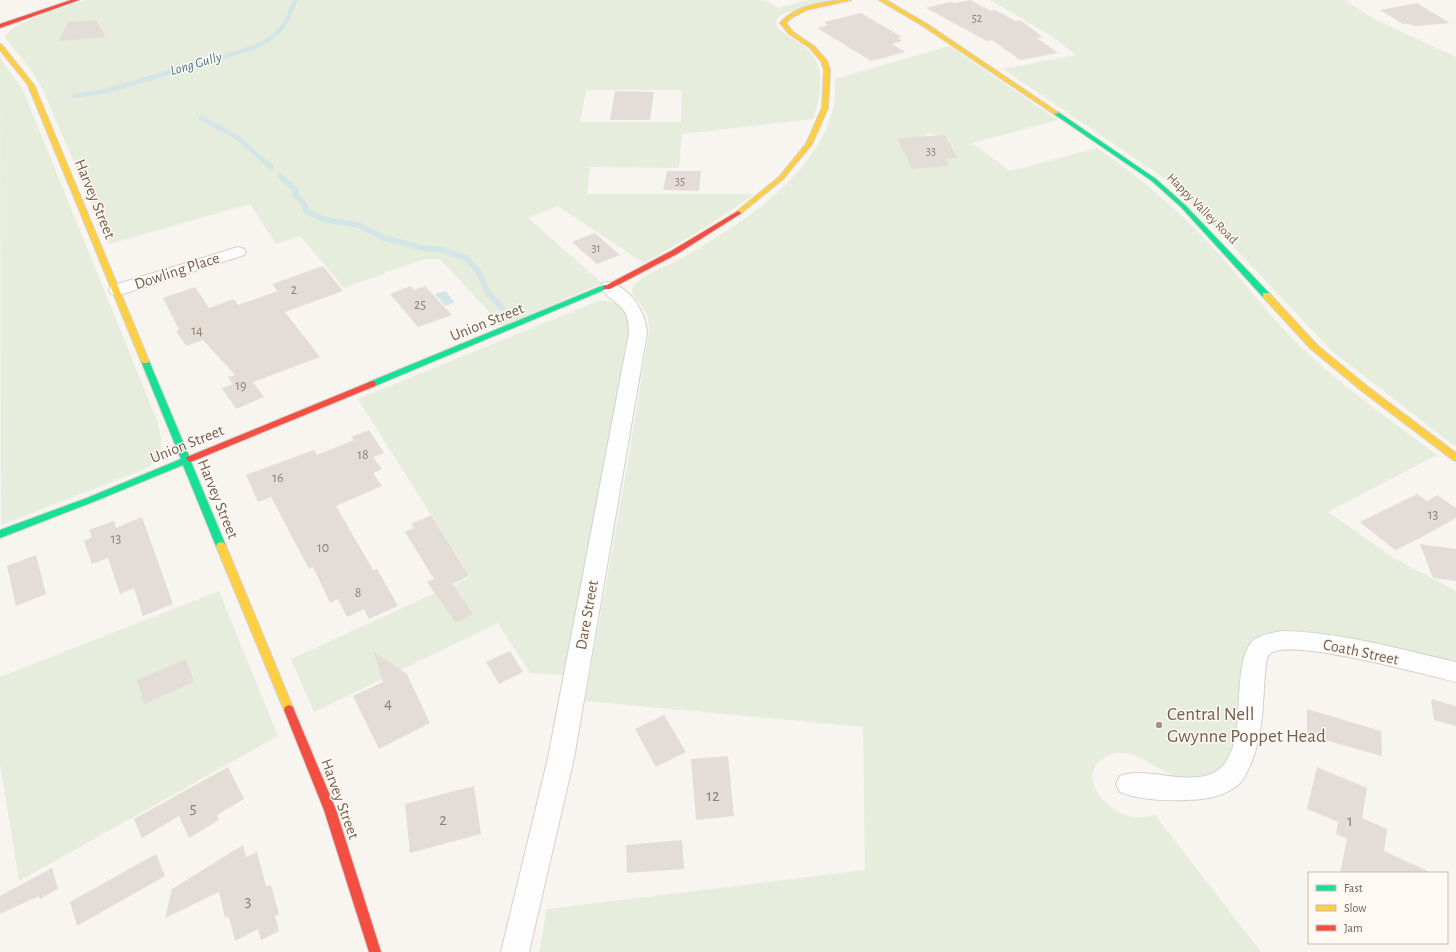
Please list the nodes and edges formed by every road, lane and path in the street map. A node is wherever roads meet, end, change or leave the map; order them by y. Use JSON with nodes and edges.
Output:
{"nodes":[{"id":1,"x":76,"y":0,"type":"edge"},
{"id":2,"x":848,"y":0,"type":"edge"},
{"id":3,"x":882,"y":0,"type":"edge"},
{"id":4,"x":0,"y":26,"type":"edge"},
{"id":5,"x":0,"y":46,"type":"edge"},
{"id":6,"x":238,"y":252,"type":"dead end"},
{"id":7,"x":608,"y":287,"type":"junction"},
{"id":8,"x":117,"y":290,"type":"junction"},
{"id":9,"x":1456,"y":458,"type":"edge"},
{"id":10,"x":186,"y":460,"type":"junction"},
{"id":11,"x":0,"y":534,"type":"edge"},
{"id":12,"x":1456,"y":672,"type":"edge"},
{"id":13,"x":1129,"y":784,"type":"dead end"},
{"id":14,"x":375,"y":952,"type":"edge"},
{"id":15,"x":515,"y":952,"type":"edge"}],
"edges":[{"from":1,"to":4,"type":"street"},
{"from":2,"to":7,"type":"street","name":"Union Street"},
{"from":3,"to":9,"type":"street","name":"Happy Valley Road"},
{"from":5,"to":8,"type":"street","name":"Harvey Street"},
{"from":6,"to":8,"type":"street","name":"Dowling Place"},
{"from":7,"to":10,"type":"street","name":"Union Street"},
{"from":7,"to":15,"type":"street","name":"Dare Street"},
{"from":8,"to":10,"type":"street","name":"Harvey Street"},
{"from":10,"to":11,"type":"street","name":"Union Street"},
{"from":10,"to":14,"type":"street","name":"Harvey Street"},
{"from":12,"to":13,"type":"street","name":"Coath Street"}]}
